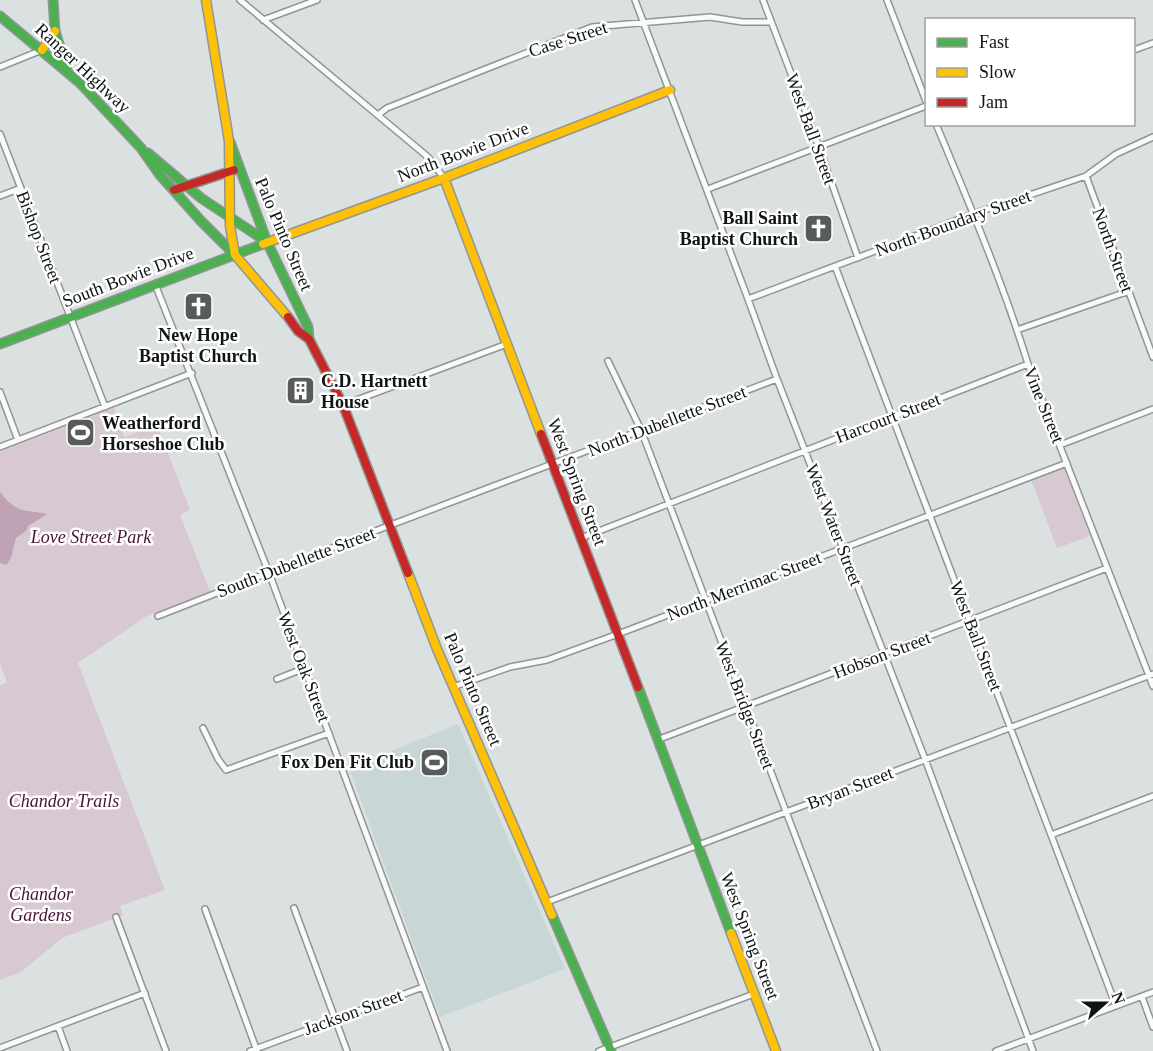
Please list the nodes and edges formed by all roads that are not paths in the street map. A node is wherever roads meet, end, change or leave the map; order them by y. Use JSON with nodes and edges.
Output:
{"nodes":[{"id":1,"x":53,"y":0,"type":"edge"},
{"id":2,"x":206,"y":0,"type":"edge"},
{"id":3,"x":240,"y":0,"type":"edge"},
{"id":4,"x":317,"y":0,"type":"edge"},
{"id":5,"x":635,"y":0,"type":"edge"},
{"id":6,"x":763,"y":0,"type":"edge"},
{"id":7,"x":887,"y":0,"type":"edge"},
{"id":8,"x":0,"y":16,"type":"edge"},
{"id":9,"x":263,"y":20,"type":"junction"},
{"id":10,"x":645,"y":22,"type":"junction"},
{"id":11,"x":771,"y":22,"type":"junction"},
{"id":12,"x":55,"y":31,"type":"junction"},
{"id":13,"x":1153,"y":43,"type":"edge"},
{"id":14,"x":42,"y":50,"type":"junction"},
{"id":15,"x":1135,"y":50,"type":"edge"},
{"id":16,"x":0,"y":67,"type":"edge"},
{"id":17,"x":68,"y":72,"type":"junction"},
{"id":18,"x":670,"y":90,"type":"junction"},
{"id":19,"x":925,"y":96,"type":"edge"},
{"id":20,"x":925,"y":107,"type":"edge"},
{"id":21,"x":378,"y":115,"type":"junction"},
{"id":22,"x":937,"y":126,"type":"edge"},
{"id":23,"x":0,"y":134,"type":"edge"},
{"id":24,"x":1153,"y":137,"type":"edge"},
{"id":25,"x":819,"y":147,"type":"junction"},
{"id":26,"x":141,"y":148,"type":"junction"},
{"id":27,"x":234,"y":169,"type":"junction"},
{"id":28,"x":1086,"y":176,"type":"junction"},
{"id":29,"x":444,"y":178,"type":"junction"},
{"id":30,"x":185,"y":186,"type":"junction"},
{"id":31,"x":21,"y":188,"type":"junction"},
{"id":32,"x":708,"y":189,"type":"junction"},
{"id":33,"x":174,"y":190,"type":"junction"},
{"id":34,"x":0,"y":196,"type":"edge"},
{"id":35,"x":973,"y":214,"type":"junction"},
{"id":36,"x":230,"y":218,"type":"junction"},
{"id":37,"x":267,"y":242,"type":"junction"},
{"id":38,"x":235,"y":255,"type":"junction"},
{"id":39,"x":858,"y":258,"type":"junction"},
{"id":40,"x":835,"y":266,"type":"junction"},
{"id":41,"x":155,"y":284,"type":"junction"},
{"id":42,"x":1129,"y":291,"type":"junction"},
{"id":43,"x":748,"y":299,"type":"junction"},
{"id":44,"x":293,"y":313,"type":"junction"},
{"id":45,"x":70,"y":316,"type":"junction"},
{"id":46,"x":1017,"y":330,"type":"junction"},
{"id":47,"x":309,"y":339,"type":"junction"},
{"id":48,"x":0,"y":344,"type":"edge"},
{"id":49,"x":507,"y":344,"type":"junction"},
{"id":50,"x":1153,"y":357,"type":"edge"},
{"id":51,"x":608,"y":361,"type":"dead end"},
{"id":52,"x":1028,"y":364,"type":"junction"},
{"id":53,"x":192,"y":373,"type":"junction"},
{"id":54,"x":777,"y":379,"type":"junction"},
{"id":55,"x":0,"y":392,"type":"edge"},
{"id":56,"x":343,"y":405,"type":"junction"},
{"id":57,"x":105,"y":407,"type":"junction"},
{"id":58,"x":1153,"y":409,"type":"edge"},
{"id":59,"x":892,"y":416,"type":"junction"},
{"id":60,"x":641,"y":430,"type":"junction"},
{"id":61,"x":18,"y":440,"type":"junction"},
{"id":62,"x":1060,"y":445,"type":"junction"},
{"id":63,"x":0,"y":447,"type":"edge"},
{"id":64,"x":805,"y":450,"type":"junction"},
{"id":65,"x":1067,"y":463,"type":"junction"},
{"id":66,"x":553,"y":465,"type":"junction"},
{"id":67,"x":668,"y":503,"type":"junction"},
{"id":68,"x":930,"y":515,"type":"junction"},
{"id":69,"x":388,"y":526,"type":"junction"},
{"id":70,"x":581,"y":538,"type":"junction"},
{"id":71,"x":843,"y":548,"type":"junction"},
{"id":72,"x":1107,"y":568,"type":"junction"},
{"id":73,"x":269,"y":573,"type":"junction"},
{"id":74,"x":706,"y":601,"type":"junction"},
{"id":75,"x":158,"y":616,"type":"dead end"},
{"id":76,"x":970,"y":621,"type":"junction"},
{"id":77,"x":618,"y":634,"type":"junction"},
{"id":78,"x":885,"y":654,"type":"junction"},
{"id":79,"x":304,"y":668,"type":"junction"},
{"id":80,"x":1151,"y":675,"type":"edge"},
{"id":81,"x":277,"y":679,"type":"dead end"},
{"id":82,"x":1153,"y":686,"type":"edge"},
{"id":83,"x":453,"y":687,"type":"junction"},
{"id":84,"x":746,"y":707,"type":"junction"},
{"id":85,"x":1011,"y":727,"type":"junction"},
{"id":86,"x":204,"y":728,"type":"dead end"},
{"id":87,"x":329,"y":733,"type":"junction"},
{"id":88,"x":657,"y":740,"type":"junction"},
{"id":89,"x":925,"y":759,"type":"junction"},
{"id":90,"x":1153,"y":796,"type":"edge"},
{"id":91,"x":786,"y":812,"type":"junction"},
{"id":92,"x":1051,"y":835,"type":"junction"},
{"id":93,"x":698,"y":846,"type":"junction"},
{"id":94,"x":547,"y":902,"type":"junction"},
{"id":95,"x":294,"y":908,"type":"dead end"},
{"id":96,"x":205,"y":909,"type":"dead end"},
{"id":97,"x":116,"y":917,"type":"dead end"},
{"id":98,"x":423,"y":987,"type":"junction"},
{"id":99,"x":1153,"y":992,"type":"edge"},
{"id":100,"x":145,"y":993,"type":"junction"},
{"id":101,"x":754,"y":994,"type":"junction"},
{"id":102,"x":1142,"y":997,"type":"junction"},
{"id":103,"x":1116,"y":1006,"type":"junction"},
{"id":104,"x":335,"y":1019,"type":"junction"},
{"id":105,"x":58,"y":1026,"type":"junction"},
{"id":106,"x":1153,"y":1027,"type":"edge"},
{"id":107,"x":1028,"y":1039,"type":"junction"},
{"id":108,"x":0,"y":1048,"type":"edge"},
{"id":109,"x":610,"y":1049,"type":"edge"},
{"id":110,"x":254,"y":1050,"type":"edge"},
{"id":111,"x":67,"y":1051,"type":"edge"},
{"id":112,"x":166,"y":1051,"type":"edge"},
{"id":113,"x":347,"y":1051,"type":"edge"},
{"id":114,"x":447,"y":1051,"type":"edge"},
{"id":115,"x":599,"y":1051,"type":"edge"},
{"id":116,"x":776,"y":1051,"type":"edge"},
{"id":117,"x":876,"y":1051,"type":"edge"},
{"id":118,"x":996,"y":1051,"type":"edge"},
{"id":119,"x":1033,"y":1051,"type":"edge"}],
"edges":[{"from":1,"to":12,"type":"main road"},
{"from":2,"to":27,"type":"main road"},
{"from":3,"to":9,"type":"street","name":"West Spring Street"},
{"from":4,"to":9,"type":"street"},
{"from":5,"to":10,"type":"street","name":"West Water Street"},
{"from":6,"to":11,"type":"street","name":"West Ball Street"},
{"from":7,"to":19,"type":"street"},
{"from":8,"to":14,"type":"main road","name":"Ranger Highway"},
{"from":9,"to":21,"type":"street","name":"West Spring Street"},
{"from":10,"to":11,"type":"street","name":"Case Street"},
{"from":10,"to":18,"type":"street","name":"West Water Street"},
{"from":10,"to":21,"type":"street","name":"Case Street"},
{"from":11,"to":25,"type":"street","name":"West Ball Street"},
{"from":12,"to":14,"type":"main road"},
{"from":12,"to":17,"type":"main road"},
{"from":13,"to":15,"type":"street"},
{"from":14,"to":16,"type":"street"},
{"from":14,"to":17,"type":"main road","name":"Ranger Highway"},
{"from":17,"to":26,"type":"main road","name":"Ranger Highway"},
{"from":18,"to":29,"type":"main road","name":"North Bowie Drive"},
{"from":18,"to":32,"type":"street","name":"West Water Street"},
{"from":20,"to":25,"type":"street"},
{"from":21,"to":29,"type":"street","name":"West Spring Street"},
{"from":22,"to":35,"type":"street","name":"Vine Street"},
{"from":23,"to":31,"type":"street","name":"Bishop Street"},
{"from":24,"to":28,"type":"street","name":"North Boundary Street"},
{"from":25,"to":32,"type":"street"},
{"from":25,"to":39,"type":"street","name":"West Ball Street"},
{"from":26,"to":30,"type":"main road","name":"Ranger Highway"},
{"from":26,"to":33,"type":"main road","name":"Ranger Highway"},
{"from":27,"to":30,"type":"main road"},
{"from":27,"to":36,"type":"main road"},
{"from":27,"to":37,"type":"main road","name":"Palo Pinto Street"},
{"from":28,"to":35,"type":"street","name":"North Boundary Street"},
{"from":28,"to":42,"type":"street","name":"North Street"},
{"from":29,"to":37,"type":"main road","name":"North Bowie Drive"},
{"from":29,"to":49,"type":"main road","name":"West Spring Street"},
{"from":30,"to":33,"type":"main road"},
{"from":30,"to":36,"type":"main road","name":"Ranger Highway"},
{"from":31,"to":34,"type":"street"},
{"from":31,"to":45,"type":"street","name":"Bishop Street"},
{"from":32,"to":43,"type":"street","name":"West Water Street"},
{"from":33,"to":38,"type":"main road","name":"Ranger Highway"},
{"from":35,"to":39,"type":"street","name":"North Boundary Street"},
{"from":35,"to":46,"type":"street","name":"Vine Street"},
{"from":36,"to":37,"type":"main road","name":"Ranger Highway"},
{"from":36,"to":38,"type":"main road"},
{"from":37,"to":38,"type":"main road","name":"South Bowie Drive"},
{"from":37,"to":44,"type":"main road","name":"Palo Pinto Street"},
{"from":38,"to":41,"type":"main road","name":"South Bowie Drive"},
{"from":38,"to":44,"type":"main road","name":"Palo Pinto Street"},
{"from":39,"to":40,"type":"street","name":"North Boundary Street"},
{"from":40,"to":43,"type":"street","name":"North Boundary Street"},
{"from":40,"to":59,"type":"street","name":"West Ball Street"},
{"from":41,"to":45,"type":"main road","name":"South Bowie Drive"},
{"from":41,"to":53,"type":"street","name":"West Oak Street"},
{"from":42,"to":46,"type":"street"},
{"from":42,"to":50,"type":"street","name":"North Street"},
{"from":43,"to":54,"type":"street","name":"West Water Street"},
{"from":44,"to":47,"type":"main road","name":"Palo Pinto Street"},
{"from":44,"to":47,"type":"main road","name":"Palo Pinto Street"},
{"from":45,"to":48,"type":"main road","name":"South Bowie Drive"},
{"from":45,"to":57,"type":"street","name":"Bishop Street"},
{"from":46,"to":52,"type":"street","name":"Vine Street"},
{"from":47,"to":56,"type":"main road","name":"Palo Pinto Street"},
{"from":49,"to":56,"type":"street"},
{"from":49,"to":66,"type":"main road","name":"West Spring Street"},
{"from":51,"to":60,"type":"street","name":"West Bridge Street"},
{"from":52,"to":59,"type":"street","name":"Harcourt Street"},
{"from":52,"to":62,"type":"street","name":"Vine Street"},
{"from":53,"to":57,"type":"street"},
{"from":53,"to":73,"type":"street","name":"West Oak Street"},
{"from":54,"to":60,"type":"street","name":"North Dubellette Street"},
{"from":54,"to":64,"type":"street","name":"West Water Street"},
{"from":55,"to":61,"type":"street"},
{"from":56,"to":69,"type":"main road","name":"Palo Pinto Street"},
{"from":57,"to":61,"type":"street"},
{"from":58,"to":62,"type":"street"},
{"from":59,"to":64,"type":"street","name":"Harcourt Street"},
{"from":59,"to":68,"type":"street","name":"West Ball Street"},
{"from":60,"to":66,"type":"street","name":"North Dubellette Street"},
{"from":60,"to":67,"type":"street","name":"West Bridge Street"},
{"from":61,"to":63,"type":"street"},
{"from":62,"to":65,"type":"street","name":"Vine Street"},
{"from":64,"to":67,"type":"street","name":"Harcourt Street"},
{"from":64,"to":71,"type":"street","name":"West Water Street"},
{"from":65,"to":68,"type":"street","name":"North Merrimac Street"},
{"from":65,"to":72,"type":"street","name":"Vine Street"},
{"from":66,"to":69,"type":"street","name":"North Dubellette Street"},
{"from":66,"to":70,"type":"main road","name":"West Spring Street"},
{"from":67,"to":70,"type":"street","name":"Harcourt Street"},
{"from":67,"to":74,"type":"street","name":"West Bridge Street"},
{"from":68,"to":71,"type":"street","name":"North Merrimac Street"},
{"from":68,"to":76,"type":"street","name":"West Ball Street"},
{"from":69,"to":73,"type":"street","name":"South Dubellette Street"},
{"from":69,"to":83,"type":"main road","name":"Palo Pinto Street"},
{"from":70,"to":77,"type":"main road","name":"West Spring Street"},
{"from":71,"to":74,"type":"street","name":"North Merrimac Street"},
{"from":71,"to":78,"type":"street","name":"West Water Street"},
{"from":72,"to":76,"type":"street","name":"Hobson Street"},
{"from":72,"to":80,"type":"street","name":"Vine Street"},
{"from":73,"to":75,"type":"street","name":"South Dubellette Street"},
{"from":73,"to":79,"type":"street","name":"West Oak Street"},
{"from":74,"to":77,"type":"street","name":"North Merrimac Street"},
{"from":74,"to":84,"type":"street","name":"West Bridge Street"},
{"from":76,"to":78,"type":"street","name":"Hobson Street"},
{"from":76,"to":85,"type":"street","name":"West Ball Street"},
{"from":77,"to":83,"type":"street","name":"North Merrimac Street"},
{"from":77,"to":88,"type":"main road","name":"West Spring Street"},
{"from":78,"to":84,"type":"street","name":"Hobson Street"},
{"from":78,"to":89,"type":"street","name":"West Water Street"},
{"from":79,"to":81,"type":"street"},
{"from":79,"to":87,"type":"street","name":"West Oak Street"},
{"from":80,"to":82,"type":"street","name":"Vine Street"},
{"from":80,"to":85,"type":"street","name":"Bryan Street"},
{"from":83,"to":94,"type":"main road","name":"Palo Pinto Street"},
{"from":84,"to":88,"type":"street","name":"Hobson Street"},
{"from":84,"to":91,"type":"street","name":"West Bridge Street"},
{"from":85,"to":89,"type":"street","name":"Bryan Street"},
{"from":85,"to":92,"type":"street","name":"West Ball Street"},
{"from":86,"to":87,"type":"street"},
{"from":87,"to":98,"type":"street","name":"West Oak Street"},
{"from":88,"to":93,"type":"main road","name":"West Spring Street"},
{"from":89,"to":91,"type":"street","name":"Bryan Street"},
{"from":89,"to":107,"type":"street","name":"West Water Street"},
{"from":90,"to":92,"type":"street"},
{"from":91,"to":93,"type":"street","name":"Bryan Street"},
{"from":91,"to":117,"type":"street","name":"West Bridge Street"},
{"from":92,"to":103,"type":"street","name":"West Ball Street"},
{"from":93,"to":94,"type":"street","name":"Bryan Street"},
{"from":93,"to":101,"type":"main road","name":"West Spring Street"},
{"from":94,"to":109,"type":"main road","name":"Palo Pinto Street"},
{"from":95,"to":104,"type":"street"},
{"from":96,"to":110,"type":"street"},
{"from":97,"to":100,"type":"street"},
{"from":98,"to":104,"type":"street","name":"Jackson Street"},
{"from":98,"to":114,"type":"street","name":"West Oak Street"},
{"from":99,"to":102,"type":"street"},
{"from":100,"to":105,"type":"street"},
{"from":100,"to":112,"type":"street"},
{"from":101,"to":109,"type":"street"},
{"from":101,"to":116,"type":"main road","name":"West Spring Street"},
{"from":102,"to":103,"type":"street"},
{"from":102,"to":106,"type":"street"},
{"from":103,"to":107,"type":"street"},
{"from":104,"to":110,"type":"street","name":"Jackson Street"},
{"from":104,"to":113,"type":"street"},
{"from":105,"to":108,"type":"street"},
{"from":105,"to":111,"type":"street"},
{"from":107,"to":118,"type":"street"},
{"from":107,"to":119,"type":"street","name":"West Water Street"},
{"from":109,"to":115,"type":"street"}]}
